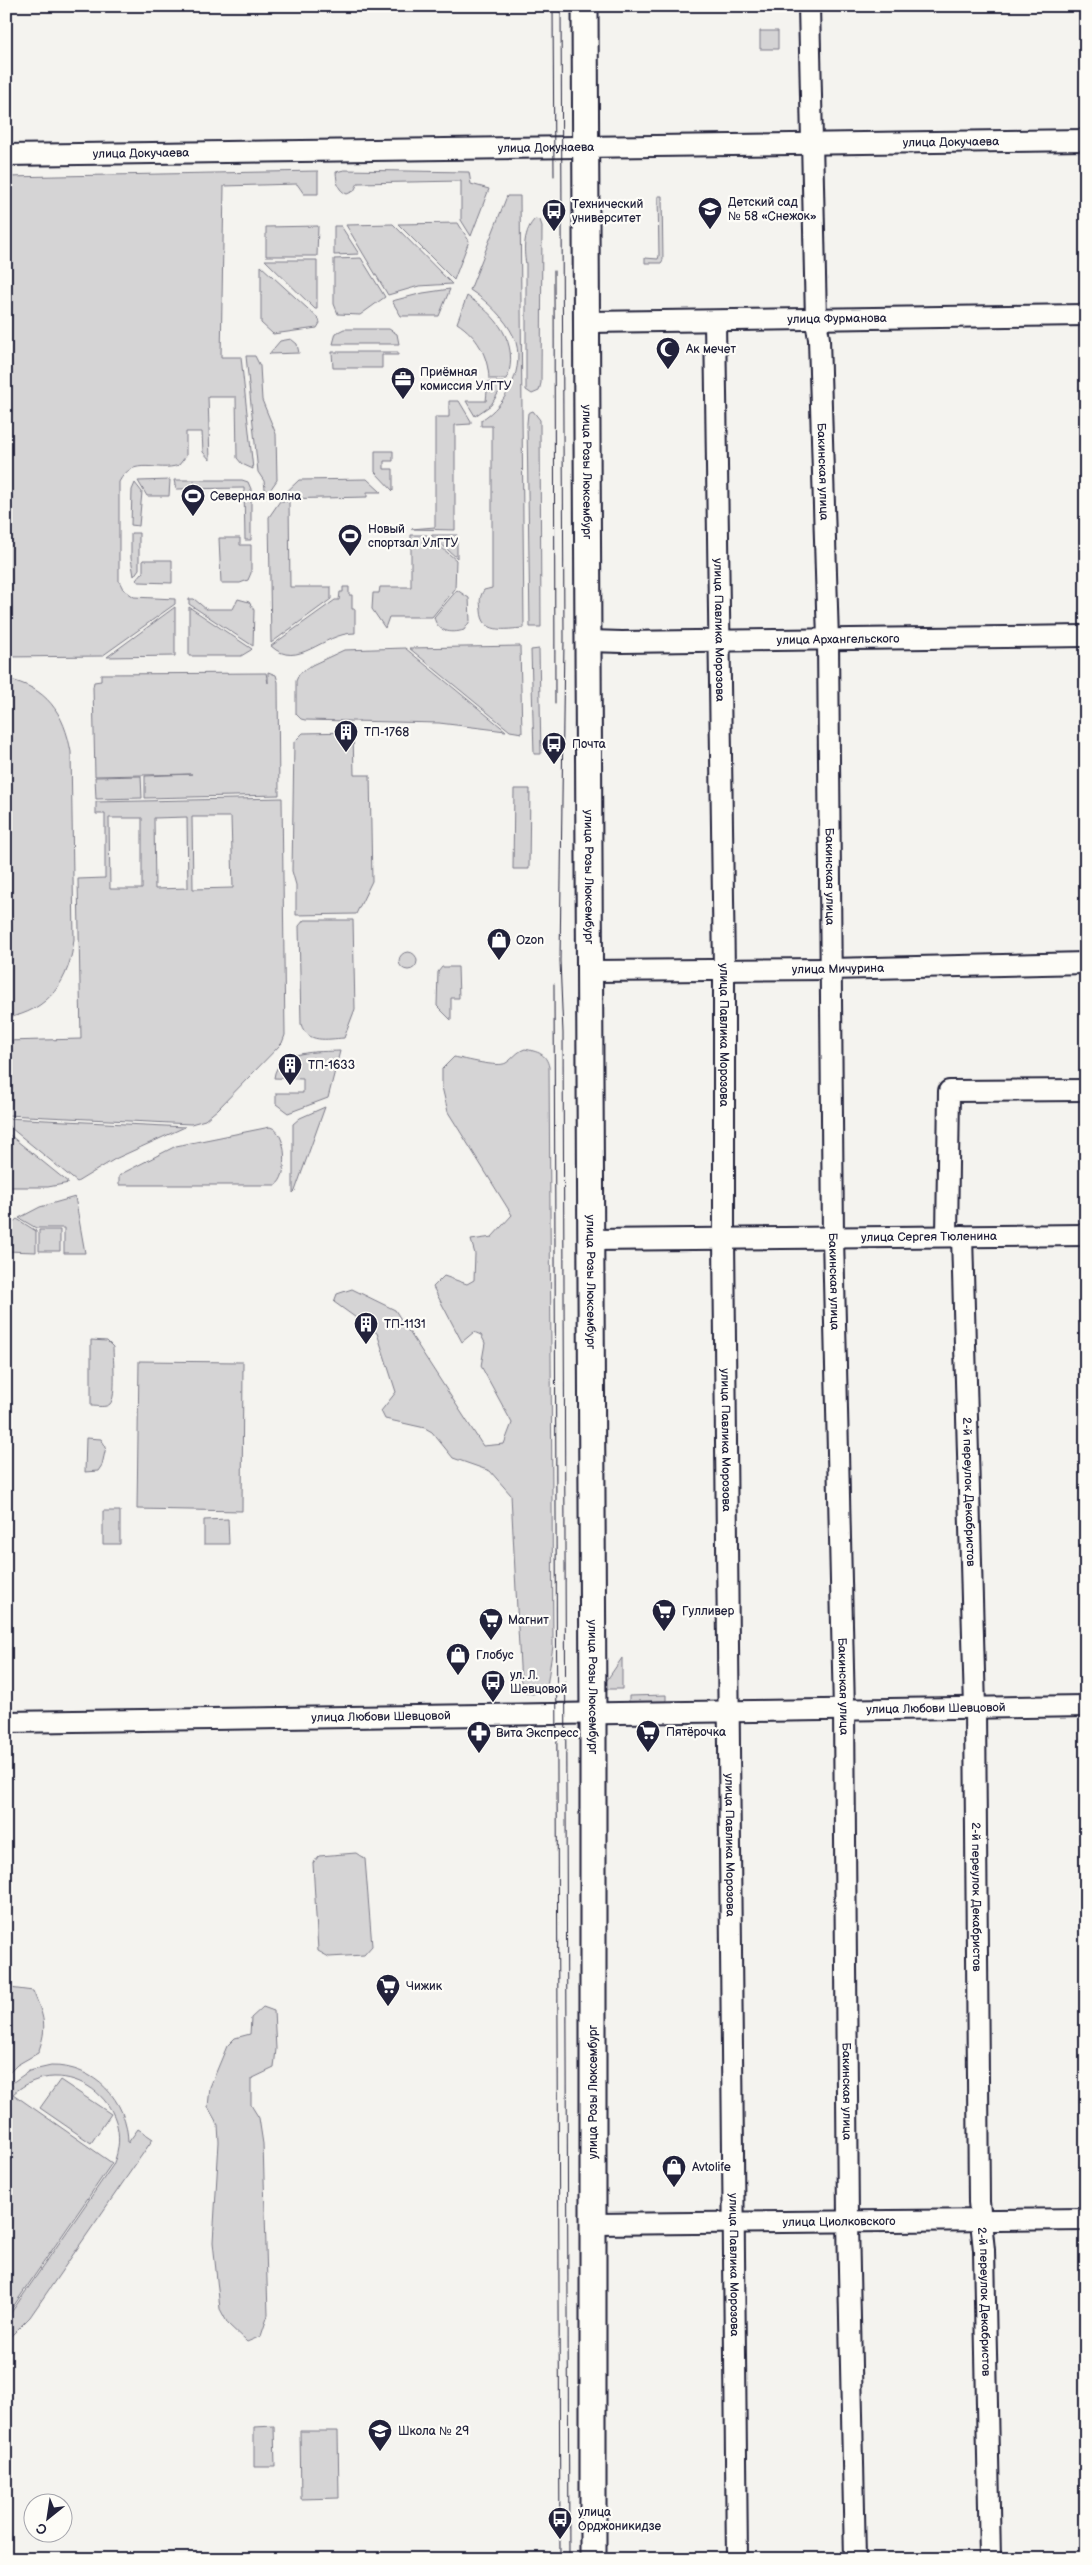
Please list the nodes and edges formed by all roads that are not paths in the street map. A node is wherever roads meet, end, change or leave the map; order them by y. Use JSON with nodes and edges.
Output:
{"nodes":[{"id":1,"x":585,"y":6,"type":"edge"},
{"id":2,"x":808,"y":6,"type":"edge"},
{"id":3,"x":1086,"y":140,"type":"edge"},
{"id":4,"x":811,"y":143,"type":"junction"},
{"id":5,"x":587,"y":146,"type":"junction"},
{"id":6,"x":6,"y":155,"type":"edge"},
{"id":7,"x":1086,"y":315,"type":"edge"},
{"id":8,"x":816,"y":320,"type":"junction"},
{"id":9,"x":715,"y":321,"type":"junction"},
{"id":10,"x":588,"y":322,"type":"junction"},
{"id":11,"x":1086,"y":636,"type":"edge"},
{"id":12,"x":828,"y":640,"type":"junction"},
{"id":13,"x":590,"y":641,"type":"junction"},
{"id":14,"x":720,"y":642,"type":"junction"},
{"id":15,"x":1086,"y":963,"type":"edge"},
{"id":16,"x":830,"y":970,"type":"junction"},
{"id":17,"x":724,"y":971,"type":"junction"},
{"id":18,"x":590,"y":972,"type":"junction"},
{"id":19,"x":1086,"y":1090,"type":"edge"},
{"id":20,"x":1086,"y":1235,"type":"edge"},
{"id":21,"x":954,"y":1236,"type":"junction"},
{"id":22,"x":724,"y":1238,"type":"junction"},
{"id":23,"x":833,"y":1238,"type":"junction"},
{"id":24,"x":591,"y":1240,"type":"junction"},
{"id":25,"x":1086,"y":1706,"type":"edge"},
{"id":26,"x":975,"y":1708,"type":"junction"},
{"id":27,"x":844,"y":1710,"type":"junction"},
{"id":28,"x":730,"y":1712,"type":"junction"},
{"id":29,"x":594,"y":1714,"type":"junction"},
{"id":30,"x":6,"y":1722,"type":"edge"},
{"id":31,"x":1086,"y":2219,"type":"edge"},
{"id":32,"x":981,"y":2220,"type":"junction"},
{"id":33,"x":848,"y":2222,"type":"junction"},
{"id":34,"x":735,"y":2223,"type":"junction"},
{"id":35,"x":593,"y":2224,"type":"junction"},
{"id":36,"x":593,"y":2559,"type":"edge"},
{"id":37,"x":737,"y":2559,"type":"edge"},
{"id":38,"x":855,"y":2559,"type":"edge"},
{"id":39,"x":990,"y":2559,"type":"edge"}],
"edges":[{"from":1,"to":5,"type":"main road","name":"улица Розы Люксембург"},
{"from":2,"to":4,"type":"street","name":"Бакинская улица"},
{"from":3,"to":4,"type":"street","name":"улица Докучаева"},
{"from":4,"to":5,"type":"street","name":"улица Докучаева"},
{"from":4,"to":8,"type":"street","name":"Бакинская улица"},
{"from":5,"to":6,"type":"street","name":"улица Докучаева"},
{"from":5,"to":10,"type":"main road","name":"улица Розы Люксембург"},
{"from":7,"to":8,"type":"street","name":"улица Фурманова"},
{"from":8,"to":9,"type":"street","name":"улица Фурманова"},
{"from":8,"to":12,"type":"street","name":"Бакинская улица"},
{"from":9,"to":10,"type":"street","name":"улица Фурманова"},
{"from":9,"to":14,"type":"street","name":"улица Павлика Морозова"},
{"from":10,"to":13,"type":"main road","name":"улица Розы Люксембург"},
{"from":11,"to":12,"type":"street","name":"улица Архангельского"},
{"from":12,"to":14,"type":"street","name":"улица Архангельского"},
{"from":12,"to":16,"type":"street","name":"Бакинская улица"},
{"from":13,"to":14,"type":"street","name":"улица Архангельского"},
{"from":13,"to":18,"type":"main road","name":"улица Розы Люксембург"},
{"from":14,"to":17,"type":"street","name":"улица Павлика Морозова"},
{"from":15,"to":16,"type":"street","name":"улица Мичурина"},
{"from":16,"to":17,"type":"street","name":"улица Мичурина"},
{"from":16,"to":23,"type":"street","name":"Бакинская улица"},
{"from":17,"to":18,"type":"street","name":"улица Мичурина"},
{"from":17,"to":22,"type":"street","name":"улица Павлика Морозова"},
{"from":18,"to":24,"type":"main road","name":"улица Розы Люксембург"},
{"from":19,"to":21,"type":"street","name":"2-й переулок Декабристов"},
{"from":20,"to":21,"type":"street","name":"улица Сергея Тюленина"},
{"from":21,"to":23,"type":"street","name":"улица Сергея Тюленина"},
{"from":21,"to":26,"type":"street","name":"2-й переулок Декабристов"},
{"from":22,"to":23,"type":"street","name":"улица Сергея Тюленина"},
{"from":22,"to":24,"type":"street","name":"улица Сергея Тюленина"},
{"from":22,"to":28,"type":"street","name":"улица Павлика Морозова"},
{"from":23,"to":27,"type":"street","name":"Бакинская улица"},
{"from":24,"to":29,"type":"main road","name":"улица Розы Люксембург"},
{"from":25,"to":26,"type":"street","name":"улица Любови Шевцовой"},
{"from":26,"to":27,"type":"street","name":"улица Любови Шевцовой"},
{"from":26,"to":32,"type":"street","name":"2-й переулок Декабристов"},
{"from":27,"to":28,"type":"street","name":"улица Любови Шевцовой"},
{"from":27,"to":33,"type":"street","name":"Бакинская улица"},
{"from":28,"to":29,"type":"street","name":"улица Любови Шевцовой"},
{"from":28,"to":34,"type":"street","name":"улица Павлика Морозова"},
{"from":29,"to":30,"type":"street","name":"улица Любови Шевцовой"},
{"from":29,"to":35,"type":"main road","name":"улица Розы Люксембург"},
{"from":31,"to":32,"type":"street","name":"улица Циолковского"},
{"from":32,"to":33,"type":"street","name":"улица Циолковского"},
{"from":32,"to":39,"type":"street","name":"2-й переулок Декабристов"},
{"from":33,"to":34,"type":"street","name":"улица Циолковского"},
{"from":33,"to":38,"type":"street","name":"Бакинская улица"},
{"from":34,"to":35,"type":"street","name":"улица Циолковского"},
{"from":34,"to":37,"type":"street","name":"улица Павлика Морозова"},
{"from":35,"to":36,"type":"main road","name":"улица Розы Люксембург"}]}
